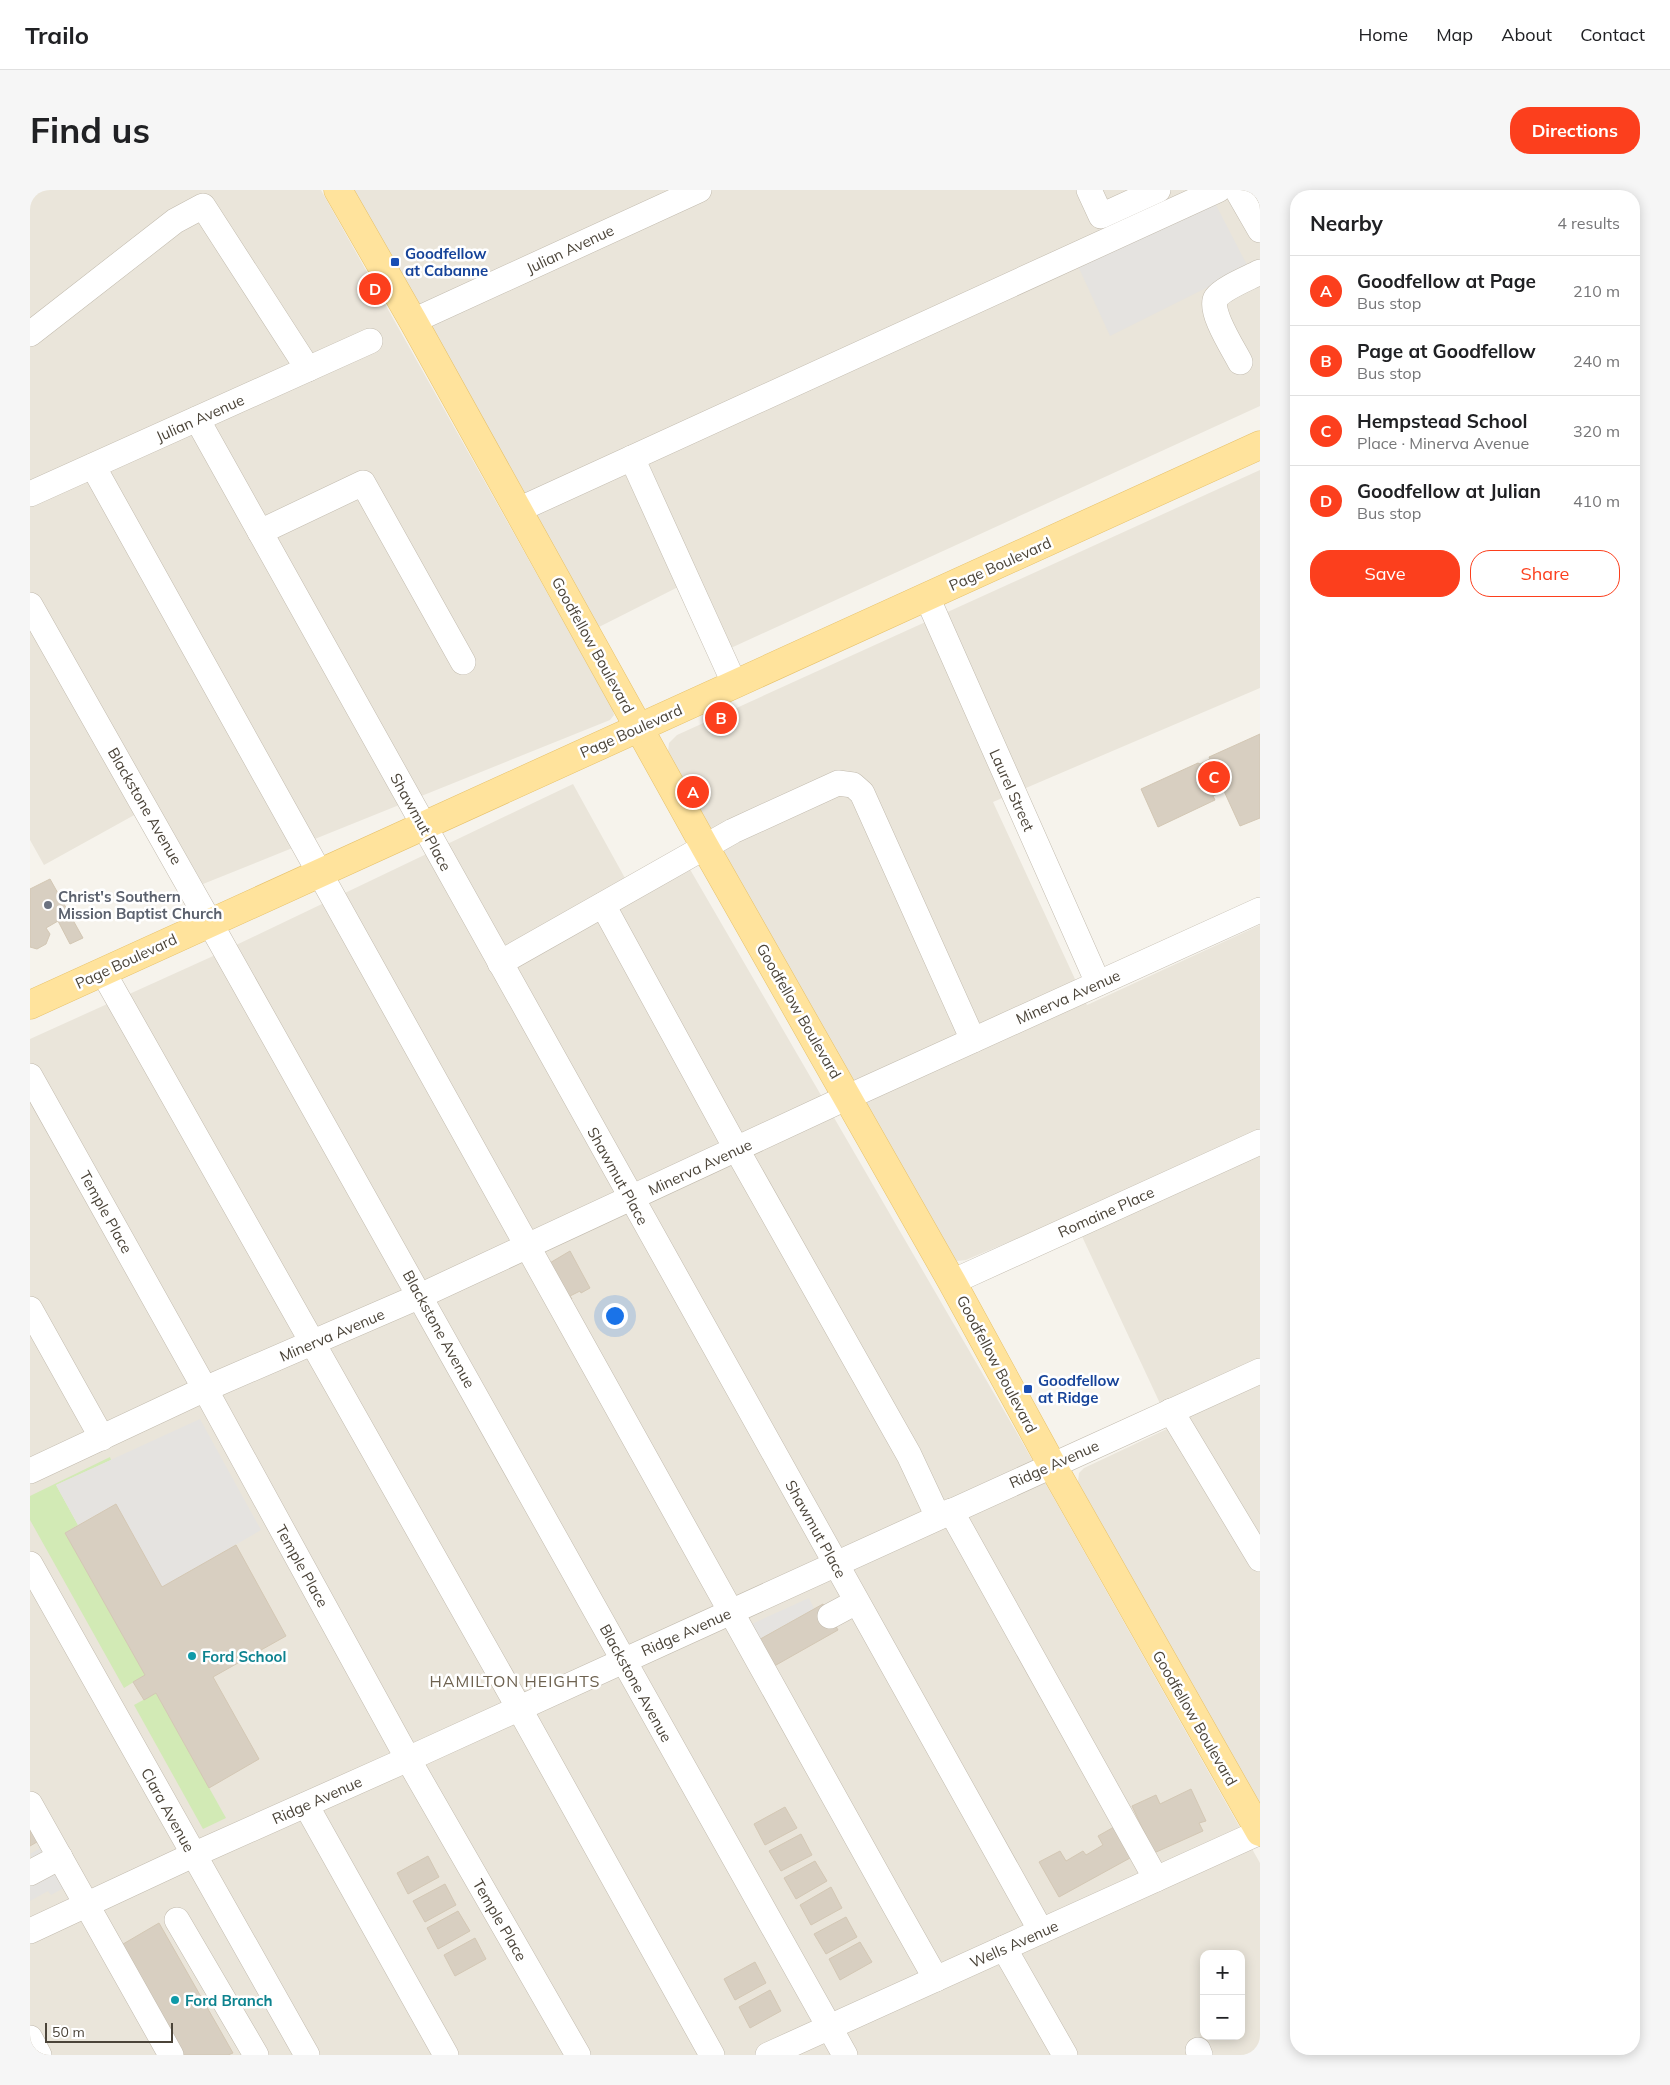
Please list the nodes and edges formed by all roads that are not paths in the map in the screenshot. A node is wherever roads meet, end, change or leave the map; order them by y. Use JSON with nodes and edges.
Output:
{"nodes":[{"id":1,"x":338,"y":190,"type":"edge"},
{"id":2,"x":699,"y":190,"type":"edge"},
{"id":3,"x":1089,"y":190,"type":"edge"},
{"id":4,"x":1218,"y":190,"type":"edge"},
{"id":5,"x":1237,"y":190,"type":"edge"},
{"id":6,"x":1151,"y":193,"type":"edge"},
{"id":7,"x":1156,"y":218,"type":"junction"},
{"id":8,"x":1260,"y":230,"type":"edge"},
{"id":9,"x":1260,"y":272,"type":"edge"},
{"id":10,"x":413,"y":321,"type":"junction"},
{"id":11,"x":30,"y":334,"type":"edge"},
{"id":12,"x":370,"y":341,"type":"dead end"},
{"id":13,"x":1240,"y":362,"type":"dead end"},
{"id":14,"x":308,"y":369,"type":"junction"},
{"id":15,"x":197,"y":420,"type":"junction"},
{"id":16,"x":1260,"y":446,"type":"edge"},
{"id":17,"x":632,"y":458,"type":"junction"},
{"id":18,"x":93,"y":466,"type":"junction"},
{"id":19,"x":30,"y":494,"type":"edge"},
{"id":20,"x":518,"y":510,"type":"junction"},
{"id":21,"x":260,"y":532,"type":"junction"},
{"id":22,"x":927,"y":597,"type":"junction"},
{"id":23,"x":30,"y":605,"type":"edge"},
{"id":24,"x":463,"y":662,"type":"dead end"},
{"id":25,"x":734,"y":685,"type":"junction"},
{"id":26,"x":639,"y":728,"type":"junction"},
{"id":27,"x":424,"y":825,"type":"junction"},
{"id":28,"x":705,"y":847,"type":"junction"},
{"id":29,"x":321,"y":872,"type":"junction"},
{"id":30,"x":603,"y":905,"type":"junction"},
{"id":31,"x":1260,"y":910,"type":"edge"},
{"id":32,"x":210,"y":922,"type":"junction"},
{"id":33,"x":500,"y":963,"type":"junction"},
{"id":34,"x":103,"y":972,"type":"junction"},
{"id":35,"x":1098,"y":983,"type":"junction"},
{"id":36,"x":30,"y":1005,"type":"edge"},
{"id":37,"x":973,"y":1040,"type":"junction"},
{"id":38,"x":30,"y":1076,"type":"edge"},
{"id":39,"x":848,"y":1098,"type":"junction"},
{"id":40,"x":1260,"y":1142,"type":"edge"},
{"id":41,"x":737,"y":1150,"type":"junction"},
{"id":42,"x":631,"y":1200,"type":"junction"},
{"id":43,"x":526,"y":1248,"type":"junction"},
{"id":44,"x":952,"y":1282,"type":"junction"},
{"id":45,"x":420,"y":1296,"type":"junction"},
{"id":46,"x":30,"y":1309,"type":"edge"},
{"id":47,"x":312,"y":1343,"type":"junction"},
{"id":48,"x":1260,"y":1371,"type":"edge"},
{"id":49,"x":205,"y":1389,"type":"junction"},
{"id":50,"x":1171,"y":1411,"type":"junction"},
{"id":51,"x":102,"y":1438,"type":"junction"},
{"id":52,"x":1052,"y":1465,"type":"junction"},
{"id":53,"x":30,"y":1471,"type":"edge"},
{"id":54,"x":944,"y":1514,"type":"junction"},
{"id":55,"x":1260,"y":1559,"type":"edge"},
{"id":56,"x":30,"y":1564,"type":"edge"},
{"id":57,"x":835,"y":1564,"type":"junction"},
{"id":58,"x":856,"y":1602,"type":"junction"},
{"id":59,"x":729,"y":1612,"type":"junction"},
{"id":60,"x":830,"y":1616,"type":"dead end"},
{"id":61,"x":623,"y":1660,"type":"junction"},
{"id":62,"x":519,"y":1708,"type":"junction"},
{"id":63,"x":408,"y":1759,"type":"junction"},
{"id":64,"x":30,"y":1804,"type":"edge"},
{"id":65,"x":306,"y":1805,"type":"junction"},
{"id":66,"x":1260,"y":1832,"type":"edge"},
{"id":67,"x":193,"y":1855,"type":"junction"},
{"id":68,"x":60,"y":1857,"type":"junction"},
{"id":69,"x":30,"y":1873,"type":"edge"},
{"id":70,"x":1156,"y":1879,"type":"junction"},
{"id":71,"x":86,"y":1905,"type":"junction"},
{"id":72,"x":177,"y":1920,"type":"dead end"},
{"id":73,"x":30,"y":1931,"type":"edge"},
{"id":74,"x":1041,"y":1931,"type":"junction"},
{"id":75,"x":1004,"y":1948,"type":"junction"},
{"id":76,"x":936,"y":1979,"type":"junction"},
{"id":77,"x":830,"y":2026,"type":"junction"},
{"id":78,"x":30,"y":2038,"type":"edge"},
{"id":79,"x":39,"y":2055,"type":"edge"},
{"id":80,"x":171,"y":2055,"type":"edge"},
{"id":81,"x":256,"y":2055,"type":"edge"},
{"id":82,"x":307,"y":2055,"type":"edge"},
{"id":83,"x":446,"y":2055,"type":"edge"},
{"id":84,"x":578,"y":2055,"type":"edge"},
{"id":85,"x":712,"y":2055,"type":"edge"},
{"id":86,"x":768,"y":2055,"type":"edge"},
{"id":87,"x":845,"y":2055,"type":"edge"},
{"id":88,"x":1065,"y":2055,"type":"edge"}],
"edges":[{"from":1,"to":10,"type":"main road","name":"Goodfellow Boulevard"},
{"from":2,"to":10,"type":"street","name":"Julian Avenue"},
{"from":3,"to":6,"type":"street"},
{"from":4,"to":7,"type":"street"},
{"from":5,"to":8,"type":"street"},
{"from":6,"to":7,"type":"street"},
{"from":7,"to":17,"type":"street"},
{"from":9,"to":13,"type":"street"},
{"from":10,"to":20,"type":"main road","name":"Goodfellow Boulevard"},
{"from":11,"to":14,"type":"street"},
{"from":12,"to":14,"type":"street","name":"Julian Avenue"},
{"from":14,"to":15,"type":"street","name":"Julian Avenue"},
{"from":15,"to":18,"type":"street","name":"Julian Avenue"},
{"from":15,"to":21,"type":"street","name":"Shawmut Place"},
{"from":16,"to":22,"type":"main road","name":"Page Boulevard"},
{"from":17,"to":20,"type":"street"},
{"from":17,"to":25,"type":"street"},
{"from":18,"to":19,"type":"street","name":"Julian Avenue"},
{"from":18,"to":29,"type":"street"},
{"from":20,"to":26,"type":"main road","name":"Goodfellow Boulevard"},
{"from":21,"to":24,"type":"street"},
{"from":21,"to":27,"type":"street","name":"Shawmut Place"},
{"from":22,"to":25,"type":"main road","name":"Page Boulevard"},
{"from":22,"to":35,"type":"street","name":"Laurel Street"},
{"from":23,"to":32,"type":"street","name":"Blackstone Avenue"},
{"from":25,"to":26,"type":"main road","name":"Page Boulevard"},
{"from":26,"to":27,"type":"main road","name":"Page Boulevard"},
{"from":26,"to":28,"type":"main road","name":"Goodfellow Boulevard"},
{"from":27,"to":29,"type":"main road","name":"Page Boulevard"},
{"from":27,"to":33,"type":"street","name":"Shawmut Place"},
{"from":28,"to":30,"type":"street"},
{"from":28,"to":37,"type":"street"},
{"from":28,"to":39,"type":"main road","name":"Goodfellow Boulevard"},
{"from":29,"to":32,"type":"main road","name":"Page Boulevard"},
{"from":29,"to":43,"type":"street"},
{"from":30,"to":33,"type":"street"},
{"from":30,"to":41,"type":"street"},
{"from":31,"to":35,"type":"street","name":"Minerva Avenue"},
{"from":32,"to":34,"type":"main road","name":"Page Boulevard"},
{"from":32,"to":45,"type":"street","name":"Blackstone Avenue"},
{"from":33,"to":42,"type":"street","name":"Shawmut Place"},
{"from":34,"to":36,"type":"main road","name":"Page Boulevard"},
{"from":34,"to":47,"type":"street"},
{"from":35,"to":37,"type":"street","name":"Minerva Avenue"},
{"from":37,"to":39,"type":"street","name":"Minerva Avenue"},
{"from":38,"to":49,"type":"street","name":"Temple Place"},
{"from":39,"to":41,"type":"street","name":"Minerva Avenue"},
{"from":39,"to":44,"type":"main road","name":"Goodfellow Boulevard"},
{"from":40,"to":44,"type":"street","name":"Romaine Place"},
{"from":41,"to":42,"type":"street","name":"Minerva Avenue"},
{"from":41,"to":54,"type":"street"},
{"from":42,"to":43,"type":"street","name":"Minerva Avenue"},
{"from":42,"to":57,"type":"street","name":"Shawmut Place"},
{"from":43,"to":45,"type":"street","name":"Minerva Avenue"},
{"from":43,"to":59,"type":"street"},
{"from":44,"to":52,"type":"main road","name":"Goodfellow Boulevard"},
{"from":45,"to":47,"type":"street","name":"Minerva Avenue"},
{"from":45,"to":61,"type":"street","name":"Blackstone Avenue"},
{"from":46,"to":51,"type":"street"},
{"from":47,"to":49,"type":"street","name":"Minerva Avenue"},
{"from":47,"to":62,"type":"street"},
{"from":48,"to":50,"type":"street","name":"Ridge Avenue"},
{"from":49,"to":51,"type":"street","name":"Minerva Avenue"},
{"from":49,"to":63,"type":"street","name":"Temple Place"},
{"from":50,"to":52,"type":"street","name":"Ridge Avenue"},
{"from":50,"to":55,"type":"street"},
{"from":51,"to":53,"type":"street","name":"Minerva Avenue"},
{"from":52,"to":54,"type":"street","name":"Ridge Avenue"},
{"from":52,"to":66,"type":"main road","name":"Goodfellow Boulevard"},
{"from":54,"to":57,"type":"street","name":"Ridge Avenue"},
{"from":54,"to":70,"type":"street"},
{"from":56,"to":67,"type":"street","name":"Clara Avenue"},
{"from":57,"to":58,"type":"street","name":"Shawmut Place"},
{"from":57,"to":59,"type":"street","name":"Ridge Avenue"},
{"from":58,"to":60,"type":"street"},
{"from":58,"to":74,"type":"street","name":"Shawmut Place"},
{"from":59,"to":61,"type":"street","name":"Ridge Avenue"},
{"from":59,"to":76,"type":"street"},
{"from":61,"to":62,"type":"street","name":"Ridge Avenue"},
{"from":61,"to":77,"type":"street","name":"Blackstone Avenue"},
{"from":62,"to":63,"type":"street","name":"Ridge Avenue"},
{"from":62,"to":85,"type":"street"},
{"from":63,"to":65,"type":"street","name":"Ridge Avenue"},
{"from":63,"to":84,"type":"street","name":"Temple Place"},
{"from":64,"to":68,"type":"street"},
{"from":65,"to":67,"type":"street","name":"Ridge Avenue"},
{"from":65,"to":83,"type":"street"},
{"from":66,"to":70,"type":"street","name":"Wells Avenue"},
{"from":67,"to":71,"type":"street","name":"Ridge Avenue"},
{"from":67,"to":82,"type":"street","name":"Clara Avenue"},
{"from":68,"to":69,"type":"street"},
{"from":68,"to":71,"type":"street"},
{"from":70,"to":74,"type":"street","name":"Wells Avenue"},
{"from":71,"to":73,"type":"street","name":"Ridge Avenue"},
{"from":71,"to":80,"type":"street"},
{"from":72,"to":81,"type":"street"},
{"from":74,"to":75,"type":"street","name":"Wells Avenue"},
{"from":75,"to":76,"type":"street","name":"Wells Avenue"},
{"from":75,"to":88,"type":"street"},
{"from":76,"to":77,"type":"street","name":"Wells Avenue"},
{"from":77,"to":86,"type":"street","name":"Wells Avenue"},
{"from":77,"to":87,"type":"street","name":"Blackstone Avenue"},
{"from":78,"to":79,"type":"street"}]}
